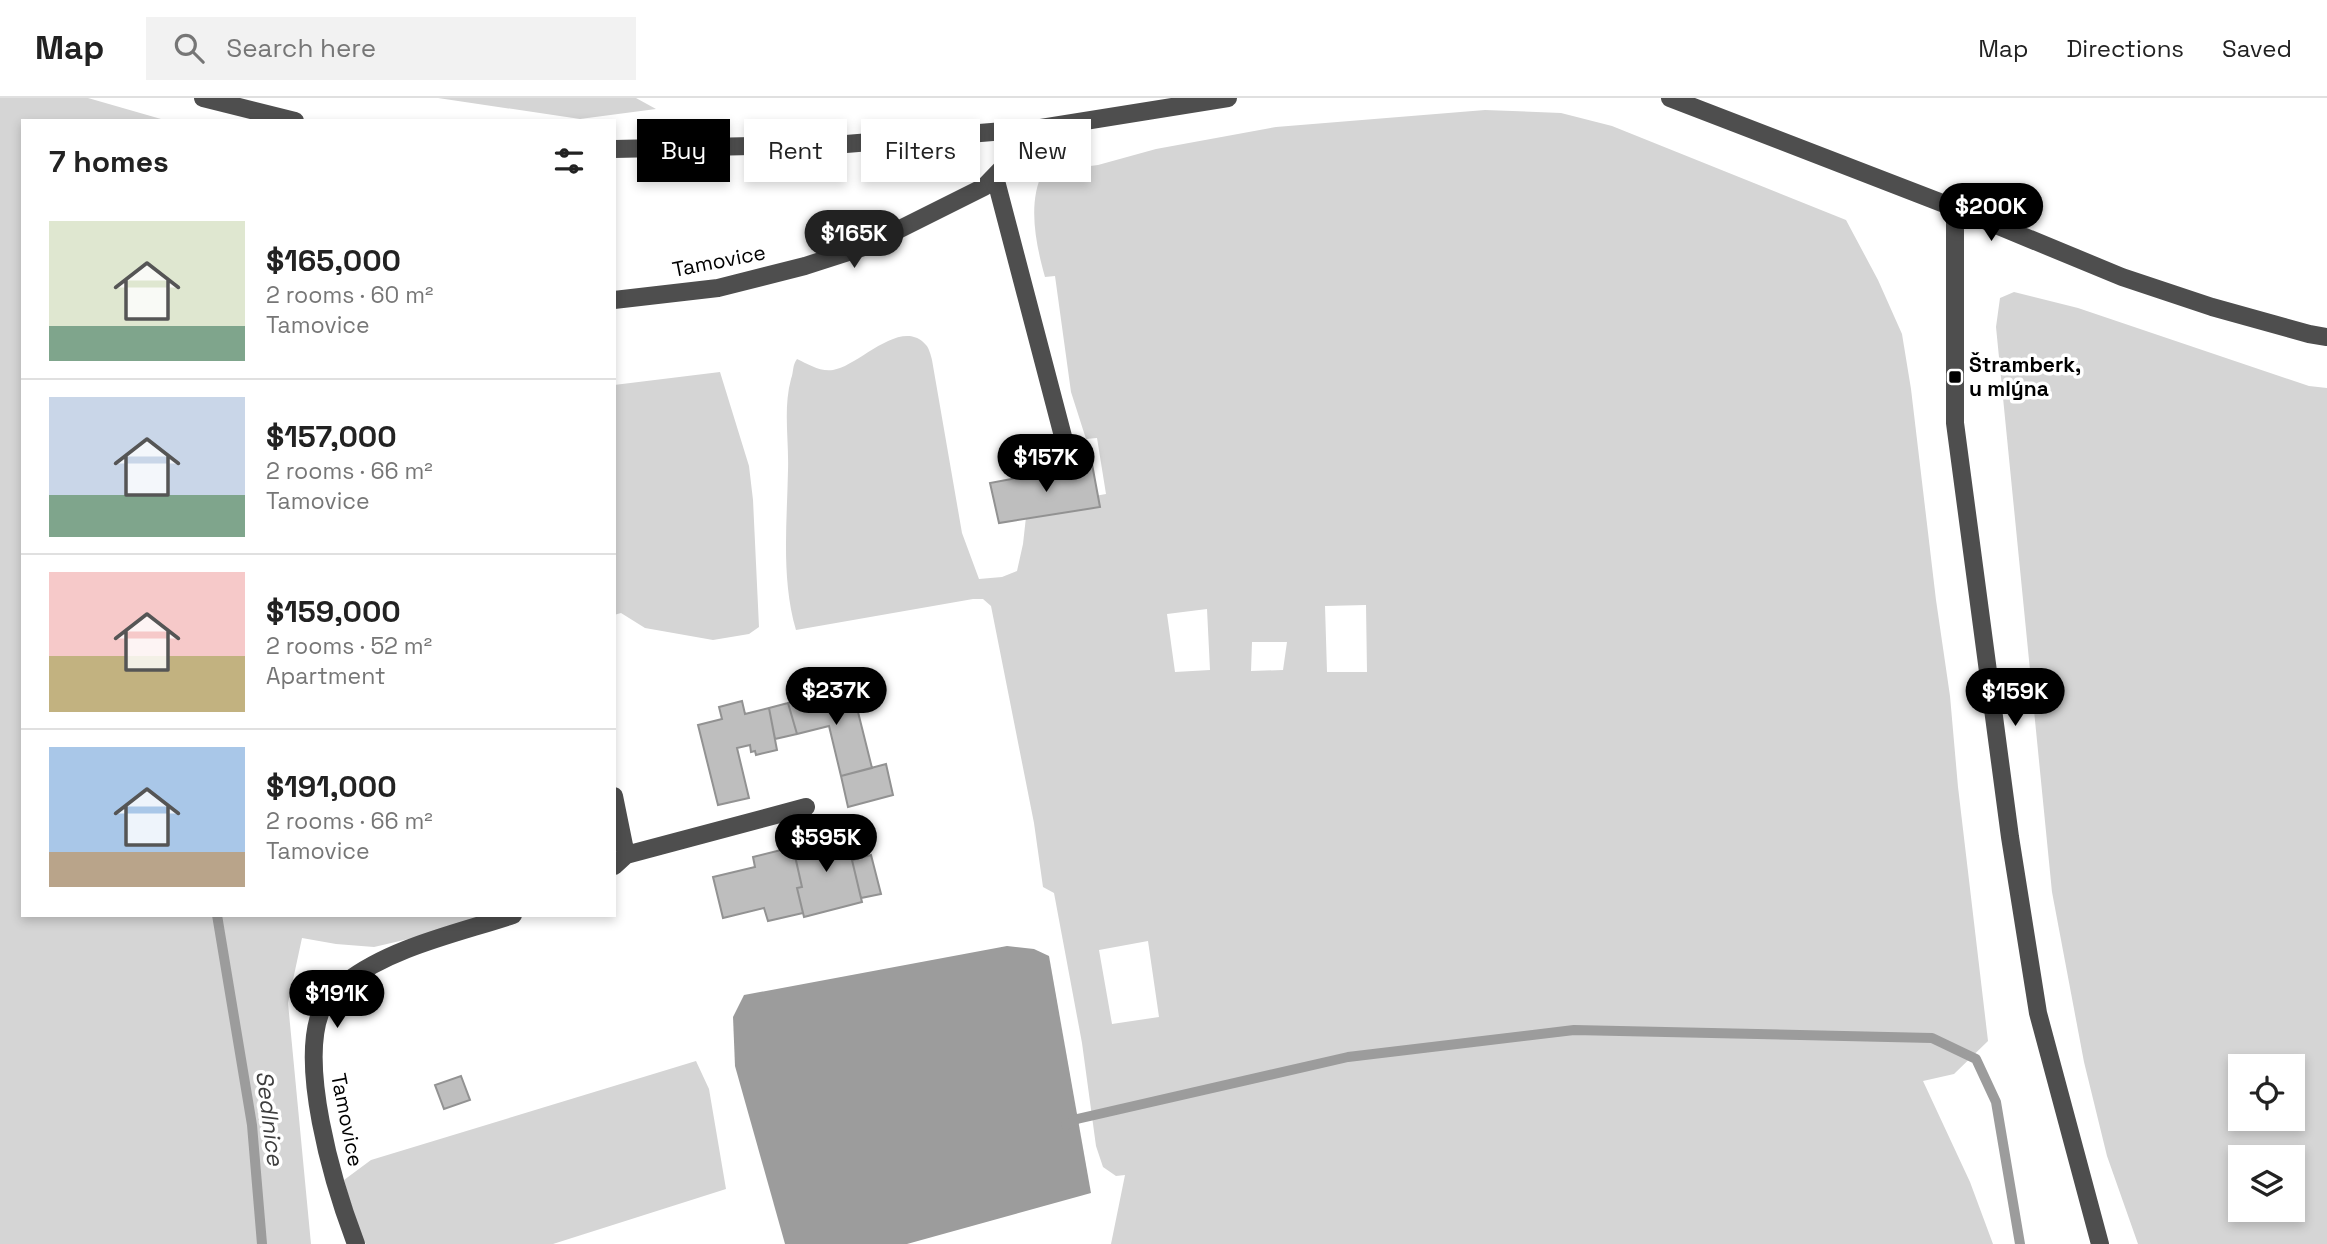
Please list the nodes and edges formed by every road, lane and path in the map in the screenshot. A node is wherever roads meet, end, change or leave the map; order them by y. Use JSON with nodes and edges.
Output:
{"nodes":[{"id":1,"x":203,"y":98,"type":"edge"},
{"id":2,"x":1228,"y":98,"type":"edge"},
{"id":3,"x":1670,"y":98,"type":"edge"},
{"id":4,"x":288,"y":119,"type":"edge"},
{"id":5,"x":1091,"y":120,"type":"edge"},
{"id":6,"x":994,"y":132,"type":"edge"},
{"id":7,"x":616,"y":149,"type":"edge"},
{"id":8,"x":994,"y":178,"type":"edge"},
{"id":9,"x":996,"y":182,"type":"edge"},
{"id":10,"x":1955,"y":208,"type":"junction"},
{"id":11,"x":616,"y":300,"type":"edge"},
{"id":12,"x":2327,"y":337,"type":"edge"},
{"id":13,"x":1070,"y":463,"type":"dead end"},
{"id":14,"x":807,"y":807,"type":"dead end"},
{"id":15,"x":616,"y":818,"type":"edge"},
{"id":16,"x":620,"y":861,"type":"edge"},
{"id":17,"x":507,"y":917,"type":"edge"},
{"id":18,"x":356,"y":1244,"type":"edge"},
{"id":19,"x":2100,"y":1244,"type":"edge"}],
"edges":[{"from":1,"to":4,"type":"street"},
{"from":2,"to":5,"type":"street"},
{"from":3,"to":10,"type":"street"},
{"from":6,"to":7,"type":"street"},
{"from":8,"to":11,"type":"street","name":"Tamovice"},
{"from":9,"to":13,"type":"street"},
{"from":10,"to":12,"type":"street"},
{"from":10,"to":19,"type":"street"},
{"from":14,"to":16,"type":"street"},
{"from":15,"to":16,"type":"street"},
{"from":17,"to":18,"type":"street","name":"Tamovice"}]}
